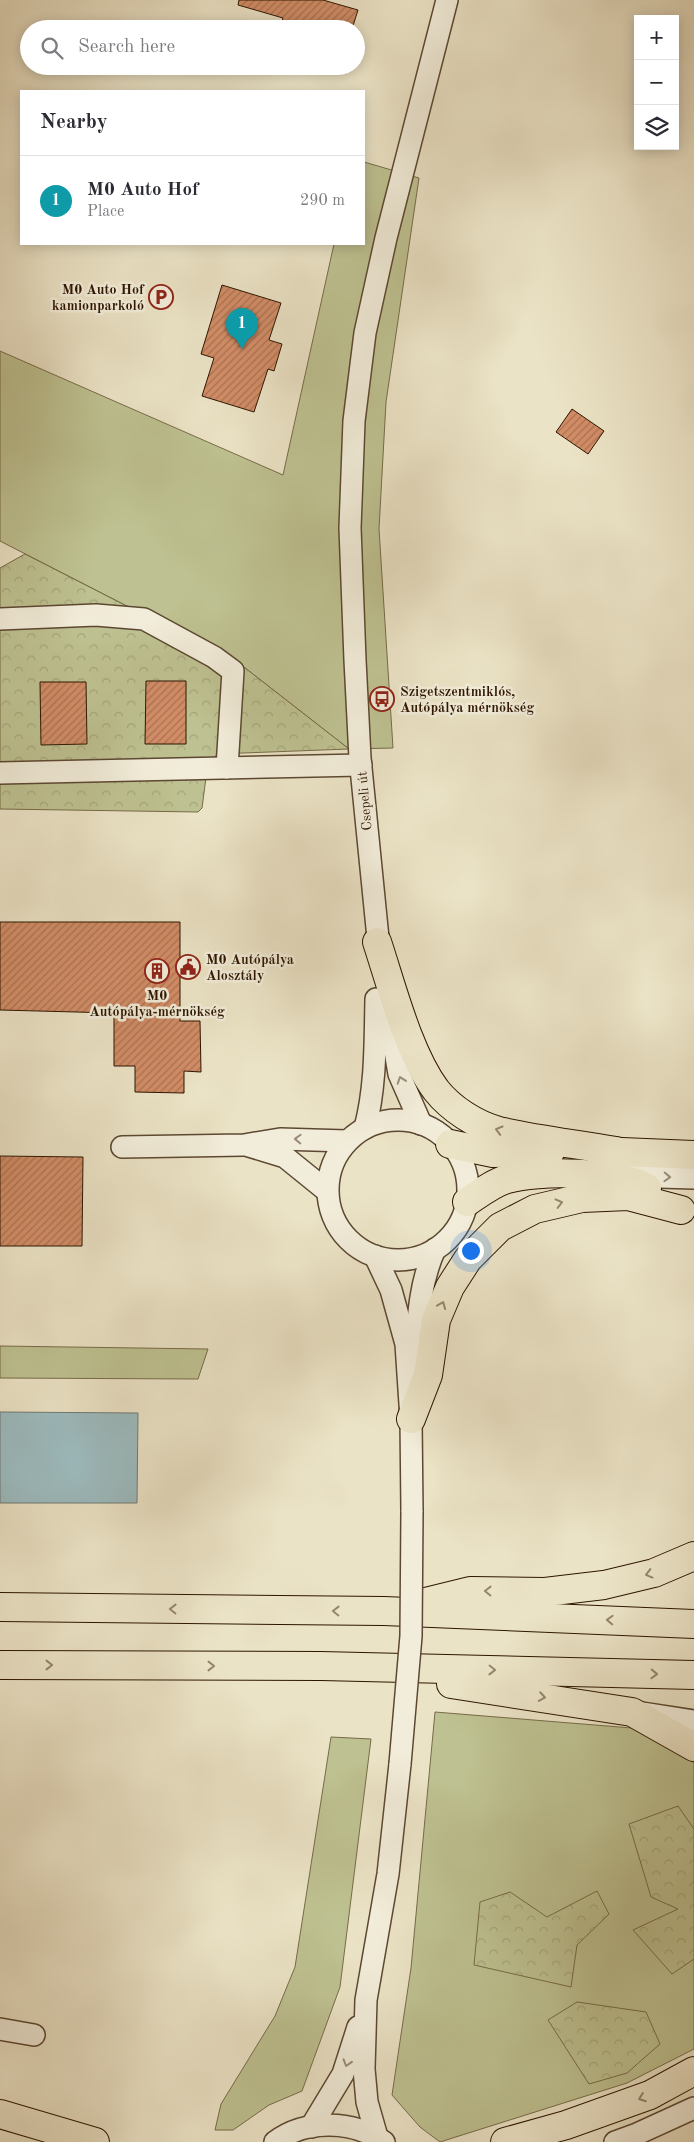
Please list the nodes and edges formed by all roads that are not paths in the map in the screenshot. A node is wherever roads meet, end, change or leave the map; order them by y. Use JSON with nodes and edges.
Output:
{"nodes":[{"id":1,"x":447,"y":0,"type":"edge"},
{"id":2,"x":0,"y":619,"type":"edge"},
{"id":3,"x":361,"y":765,"type":"junction"},
{"id":4,"x":227,"y":768,"type":"junction"},
{"id":5,"x":0,"y":773,"type":"edge"},
{"id":6,"x":377,"y":942,"type":"junction"},
{"id":7,"x":421,"y":1124,"type":"junction"},
{"id":8,"x":365,"y":1128,"type":"junction"},
{"id":9,"x":347,"y":1142,"type":"junction"},
{"id":10,"x":450,"y":1144,"type":"junction"},
{"id":11,"x":244,"y":1145,"type":"junction"},
{"id":12,"x":122,"y":1147,"type":"dead end"},
{"id":13,"x":616,"y":1151,"type":"junction"},
{"id":14,"x":694,"y":1155,"type":"edge"},
{"id":15,"x":604,"y":1176,"type":"junction"},
{"id":16,"x":694,"y":1178,"type":"edge"},
{"id":17,"x":327,"y":1191,"type":"junction"},
{"id":18,"x":467,"y":1202,"type":"junction"},
{"id":19,"x":688,"y":1214,"type":"edge"},
{"id":20,"x":435,"y":1249,"type":"junction"},
{"id":21,"x":375,"y":1256,"type":"junction"},
{"id":22,"x":411,"y":1419,"type":"junction"},
{"id":23,"x":694,"y":1556,"type":"edge"},
{"id":24,"x":0,"y":1607,"type":"edge"},
{"id":25,"x":384,"y":1611,"type":"junction"},
{"id":26,"x":694,"y":1624,"type":"edge"},
{"id":27,"x":0,"y":1665,"type":"edge"},
{"id":28,"x":321,"y":1666,"type":"junction"},
{"id":29,"x":694,"y":1675,"type":"edge"},
{"id":30,"x":632,"y":1712,"type":"junction"},
{"id":31,"x":694,"y":1721,"type":"edge"},
{"id":32,"x":694,"y":1747,"type":"edge"},
{"id":33,"x":366,"y":2000,"type":"junction"},
{"id":34,"x":0,"y":2029,"type":"edge"},
{"id":35,"x":34,"y":2035,"type":"dead end"},
{"id":36,"x":691,"y":2076,"type":"edge"},
{"id":37,"x":694,"y":2108,"type":"edge"},
{"id":38,"x":0,"y":2114,"type":"edge"},
{"id":39,"x":311,"y":2127,"type":"junction"},
{"id":40,"x":381,"y":2140,"type":"edge"},
{"id":41,"x":90,"y":2141,"type":"edge"},
{"id":42,"x":275,"y":2142,"type":"edge"},
{"id":43,"x":505,"y":2142,"type":"edge"},
{"id":44,"x":615,"y":2142,"type":"edge"}],
"edges":[{"from":1,"to":3,"type":"street","name":"Csepeli út"},
{"from":2,"to":4,"type":"street"},
{"from":3,"to":4,"type":"street"},
{"from":3,"to":6,"type":"street","name":"Csepeli út"},
{"from":4,"to":5,"type":"street"},
{"from":7,"to":6,"type":"street","name":"Csepeli út","one_way":true},
{"from":6,"to":8,"type":"street","name":"Csepeli út"},
{"from":13,"to":6,"type":"main road","one_way":true},
{"from":7,"to":8,"type":"street"},
{"from":7,"to":10,"type":"street"},
{"from":8,"to":9,"type":"street"},
{"from":9,"to":11,"type":"street","one_way":true},
{"from":9,"to":17,"type":"street"},
{"from":10,"to":13,"type":"main road"},
{"from":10,"to":18,"type":"street"},
{"from":11,"to":12,"type":"street"},
{"from":11,"to":17,"type":"street"},
{"from":13,"to":14,"type":"main road"},
{"from":15,"to":16,"type":"street","one_way":true},
{"from":15,"to":18,"type":"main road"},
{"from":15,"to":19,"type":"main road"},
{"from":17,"to":21,"type":"street"},
{"from":18,"to":20,"type":"street"},
{"from":22,"to":19,"type":"main road","one_way":true},
{"from":20,"to":21,"type":"street"},
{"from":20,"to":22,"type":"street"},
{"from":21,"to":22,"type":"street"},
{"from":22,"to":33,"type":"street","bridge":true},
{"from":23,"to":25,"type":"main road","one_way":true},
{"from":25,"to":24,"type":"main road","one_way":true},
{"from":26,"to":25,"type":"main road","one_way":true},
{"from":27,"to":28,"type":"main road","one_way":true},
{"from":28,"to":29,"type":"main road","one_way":true},
{"from":28,"to":30,"type":"main road","one_way":true},
{"from":30,"to":31,"type":"street"},
{"from":30,"to":32,"type":"main road"},
{"from":33,"to":39,"type":"street","one_way":true},
{"from":33,"to":40,"type":"street"},
{"from":34,"to":35,"type":"street"},
{"from":36,"to":43,"type":"main road","one_way":true},
{"from":37,"to":44,"type":"street"},
{"from":38,"to":41,"type":"main road"},
{"from":39,"to":40,"type":"street"},
{"from":39,"to":42,"type":"street"}]}
